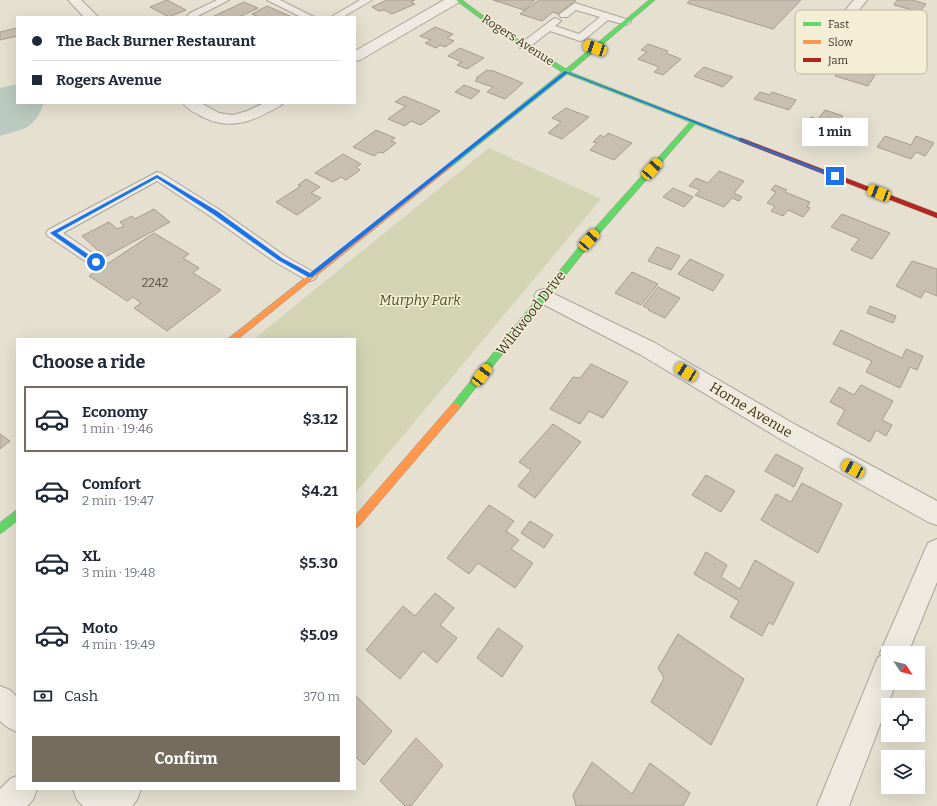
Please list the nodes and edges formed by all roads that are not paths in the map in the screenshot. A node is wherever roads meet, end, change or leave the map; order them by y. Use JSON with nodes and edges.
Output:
{"nodes":[{"id":1,"x":74,"y":0,"type":"edge"},
{"id":2,"x":224,"y":0,"type":"edge"},
{"id":3,"x":272,"y":0,"type":"edge"},
{"id":4,"x":367,"y":0,"type":"edge"},
{"id":5,"x":453,"y":0,"type":"edge"},
{"id":6,"x":459,"y":0,"type":"edge"},
{"id":7,"x":652,"y":0,"type":"edge"},
{"id":8,"x":861,"y":0,"type":"edge"},
{"id":9,"x":853,"y":10,"type":"edge"},
{"id":10,"x":593,"y":11,"type":"junction"},
{"id":11,"x":90,"y":16,"type":"edge"},
{"id":12,"x":192,"y":16,"type":"edge"},
{"id":13,"x":307,"y":16,"type":"edge"},
{"id":14,"x":338,"y":16,"type":"edge"},
{"id":15,"x":607,"y":16,"type":"junction"},
{"id":16,"x":556,"y":21,"type":"junction"},
{"id":17,"x":626,"y":22,"type":"junction"},
{"id":18,"x":565,"y":33,"type":"junction"},
{"id":19,"x":580,"y":38,"type":"junction"},
{"id":20,"x":524,"y":46,"type":"junction"},
{"id":21,"x":595,"y":48,"type":"junction"},
{"id":22,"x":356,"y":56,"type":"edge"},
{"id":23,"x":566,"y":72,"type":"junction"},
{"id":24,"x":192,"y":104,"type":"edge"},
{"id":25,"x":273,"y":104,"type":"edge"},
{"id":26,"x":694,"y":122,"type":"junction"},
{"id":27,"x":937,"y":216,"type":"edge"},
{"id":28,"x":96,"y":262,"type":"dead end"},
{"id":29,"x":310,"y":276,"type":"junction"},
{"id":30,"x":544,"y":296,"type":"junction"},
{"id":31,"x":233,"y":338,"type":"edge"},
{"id":32,"x":937,"y":514,"type":"edge"},
{"id":33,"x":16,"y":516,"type":"edge"},
{"id":34,"x":356,"y":522,"type":"edge"},
{"id":35,"x":0,"y":529,"type":"edge"},
{"id":36,"x":937,"y":550,"type":"edge"},
{"id":37,"x":897,"y":646,"type":"edge"},
{"id":38,"x":881,"y":685,"type":"edge"},
{"id":39,"x":0,"y":700,"type":"edge"},
{"id":40,"x":16,"y":716,"type":"edge"},
{"id":41,"x":21,"y":790,"type":"edge"},
{"id":42,"x":89,"y":790,"type":"edge"},
{"id":43,"x":125,"y":790,"type":"edge"},
{"id":44,"x":5,"y":806,"type":"edge"},
{"id":45,"x":105,"y":806,"type":"edge"},
{"id":46,"x":112,"y":806,"type":"edge"},
{"id":47,"x":834,"y":806,"type":"edge"}],
"edges":[{"from":1,"to":11,"type":"street"},
{"from":2,"to":12,"type":"lane"},
{"from":3,"to":13,"type":"lane"},
{"from":4,"to":14,"type":"lane"},
{"from":5,"to":22,"type":"street"},
{"from":6,"to":20,"type":"street","name":"Rogers Avenue"},
{"from":7,"to":17,"type":"street"},
{"from":8,"to":9,"type":"street"},
{"from":10,"to":15,"type":"lane"},
{"from":10,"to":16,"type":"lane"},
{"from":10,"to":18,"type":"lane"},
{"from":15,"to":17,"type":"lane"},
{"from":15,"to":19,"type":"lane"},
{"from":16,"to":18,"type":"lane"},
{"from":16,"to":20,"type":"lane"},
{"from":17,"to":21,"type":"street"},
{"from":18,"to":19,"type":"lane"},
{"from":19,"to":21,"type":"lane"},
{"from":20,"to":23,"type":"street","name":"Rogers Avenue"},
{"from":21,"to":23,"type":"street"},
{"from":23,"to":26,"type":"street","name":"Rogers Avenue"},
{"from":23,"to":29,"type":"street"},
{"from":24,"to":25,"type":"street"},
{"from":26,"to":27,"type":"street","name":"Rogers Avenue"},
{"from":26,"to":30,"type":"street","name":"Wildwood Drive"},
{"from":28,"to":29,"type":"lane"},
{"from":29,"to":31,"type":"street"},
{"from":30,"to":32,"type":"street","name":"Horne Avenue"},
{"from":30,"to":34,"type":"street","name":"Wildwood Drive"},
{"from":33,"to":35,"type":"street"},
{"from":36,"to":37,"type":"street"},
{"from":38,"to":47,"type":"street"},
{"from":39,"to":40,"type":"street"},
{"from":41,"to":44,"type":"street"},
{"from":42,"to":45,"type":"street"},
{"from":43,"to":46,"type":"street"}]}
